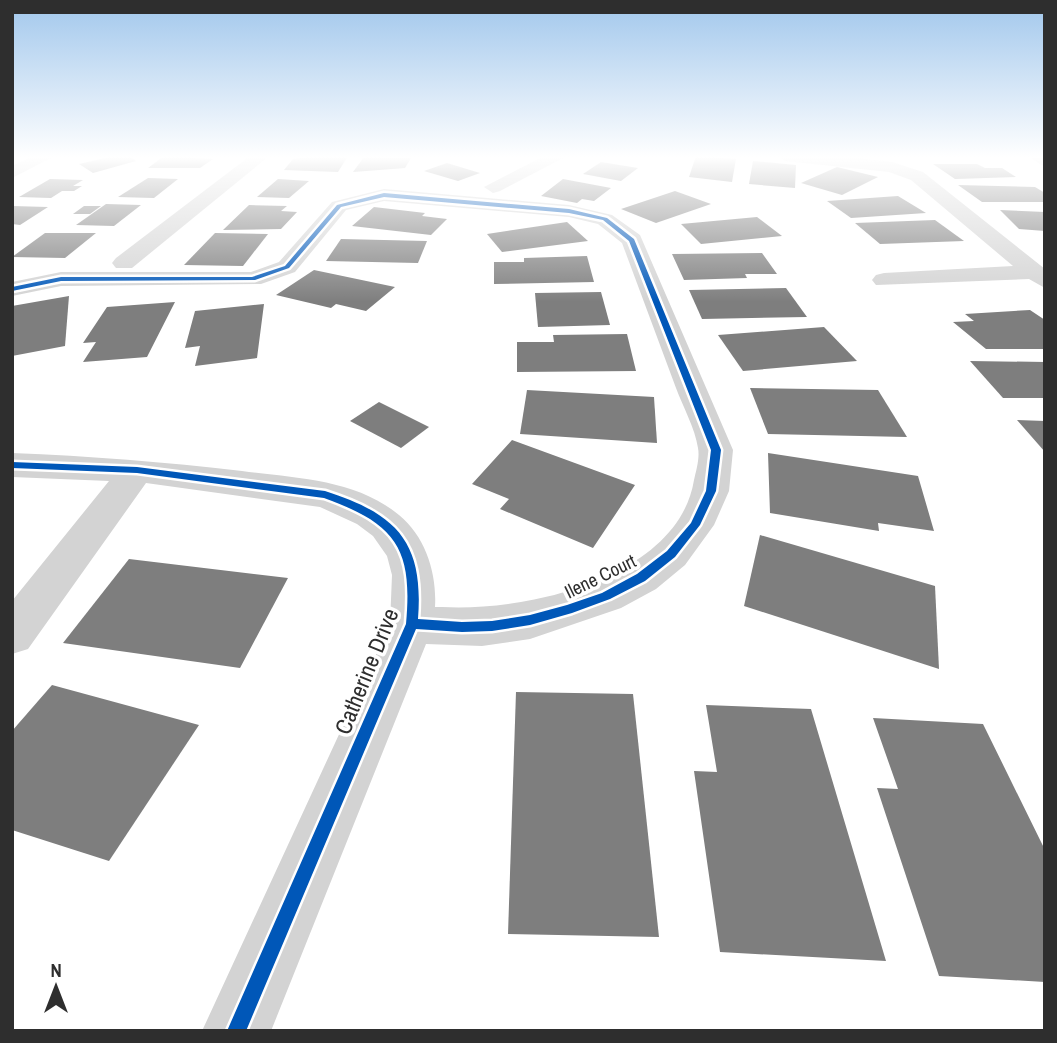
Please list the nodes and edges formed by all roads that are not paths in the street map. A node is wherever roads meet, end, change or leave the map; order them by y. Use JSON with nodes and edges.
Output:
{"nodes":[{"id":1,"x":199,"y":205,"type":"edge"},
{"id":2,"x":343,"y":205,"type":"edge"},
{"id":3,"x":502,"y":205,"type":"edge"},
{"id":4,"x":952,"y":205,"type":"edge"},
{"id":5,"x":124,"y":263,"type":"dead end"},
{"id":6,"x":1039,"y":276,"type":"edge"},
{"id":7,"x":884,"y":280,"type":"dead end"},
{"id":8,"x":12,"y":289,"type":"edge"},
{"id":9,"x":12,"y":465,"type":"edge"},
{"id":10,"x":137,"y":470,"type":"junction"},
{"id":11,"x":412,"y":624,"type":"junction"},
{"id":12,"x":12,"y":635,"type":"edge"},
{"id":13,"x":236,"y":1031,"type":"edge"}],
"edges":[{"from":1,"to":5,"type":"street"},
{"from":2,"to":8,"type":"street","name":"Ilene Court"},
{"from":3,"to":11,"type":"street","name":"Ilene Court"},
{"from":4,"to":6,"type":"street"},
{"from":6,"to":7,"type":"street"},
{"from":9,"to":10,"type":"street","name":"Catherine Drive"},
{"from":10,"to":11,"type":"street","name":"Catherine Drive"},
{"from":10,"to":12,"type":"street"},
{"from":11,"to":13,"type":"street","name":"Catherine Drive"}]}
